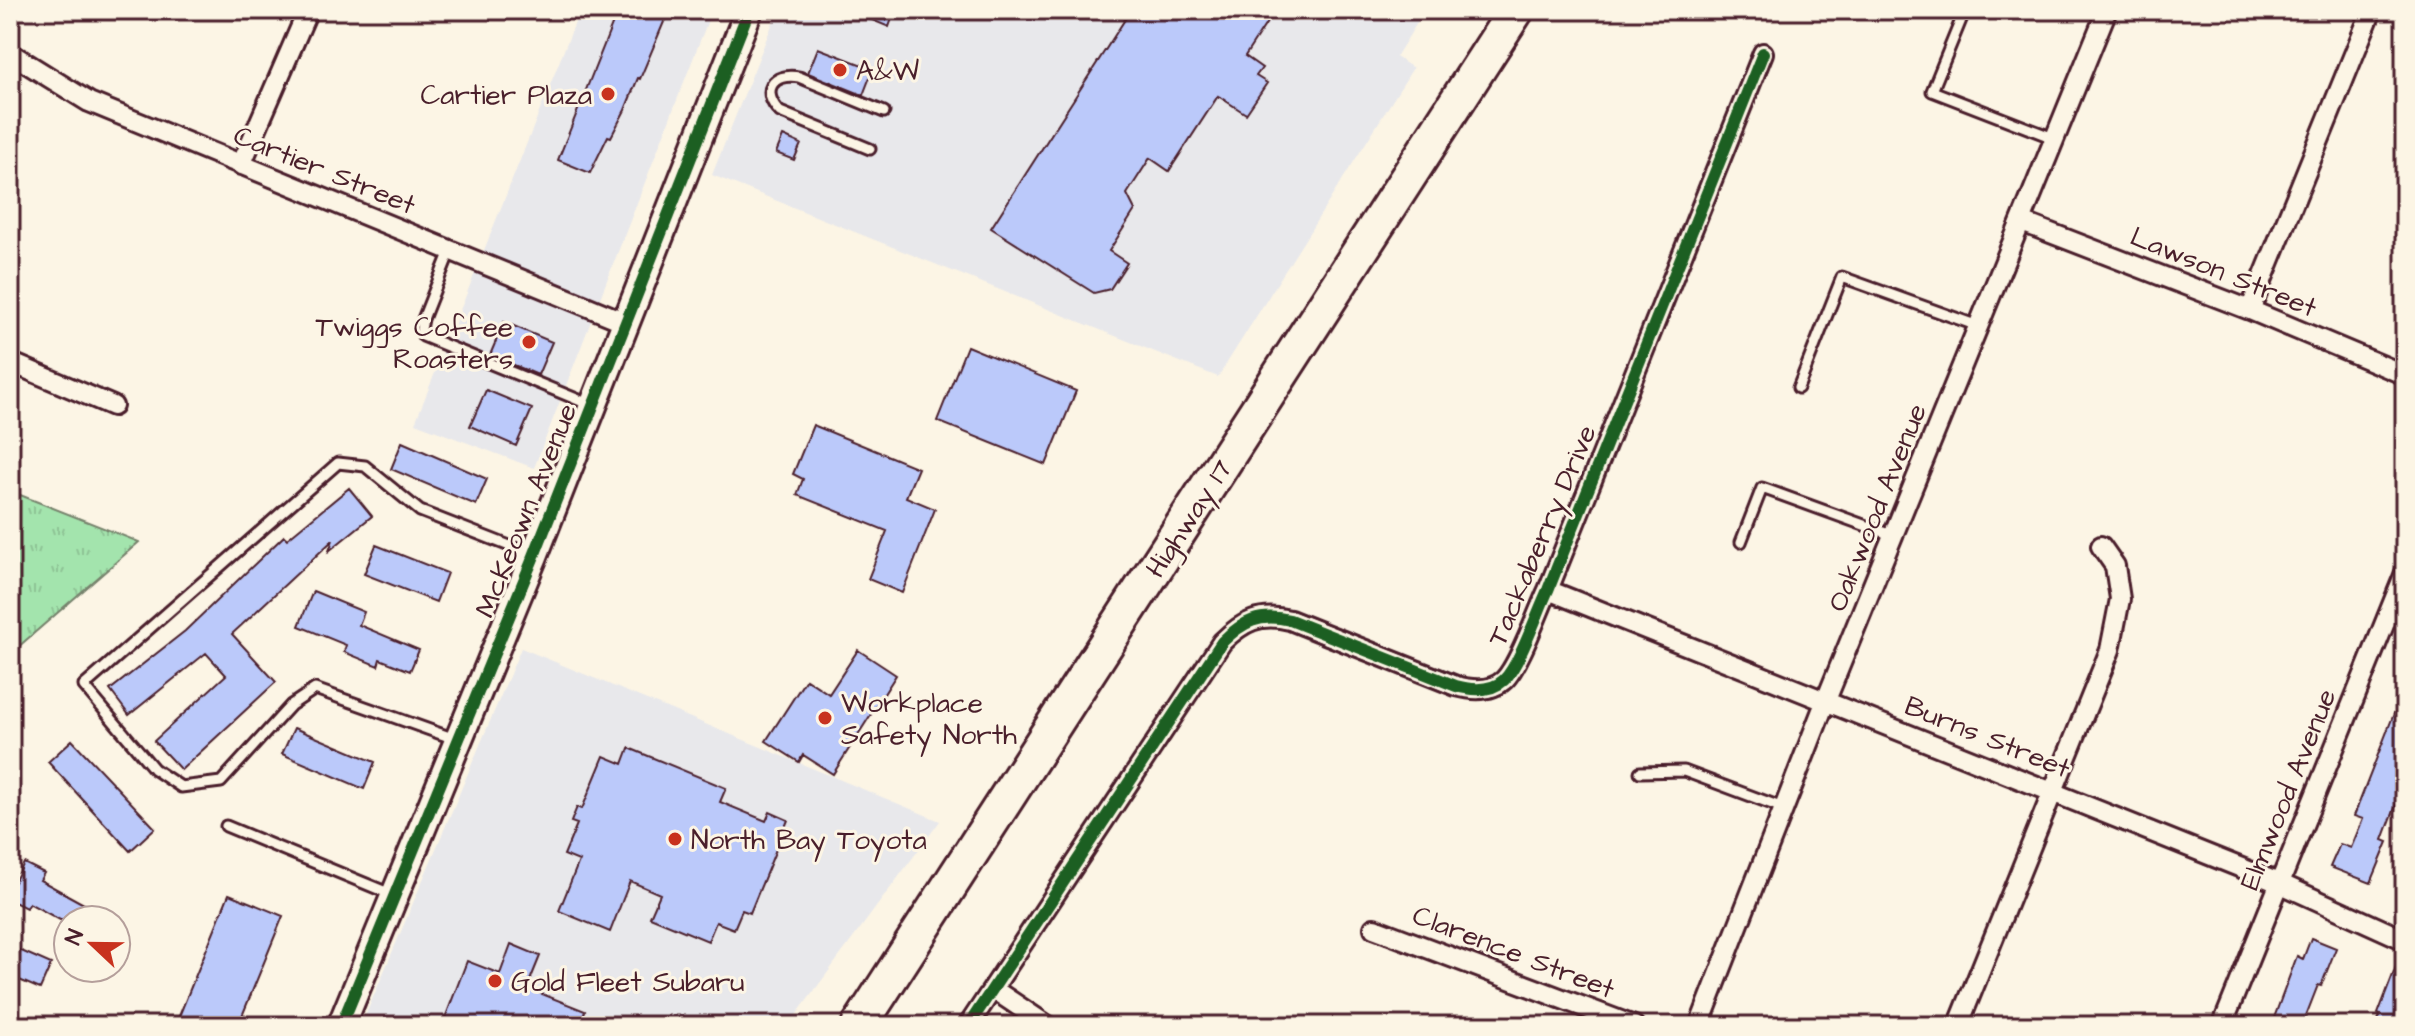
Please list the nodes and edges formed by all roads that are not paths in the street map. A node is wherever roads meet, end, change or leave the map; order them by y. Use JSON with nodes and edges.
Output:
{"nodes":[{"id":1,"x":308,"y":10,"type":"edge"},
{"id":2,"x":749,"y":10,"type":"edge"},
{"id":3,"x":1516,"y":10,"type":"edge"},
{"id":4,"x":1965,"y":10,"type":"edge"},
{"id":5,"x":2107,"y":10,"type":"edge"},
{"id":6,"x":2372,"y":10,"type":"edge"},
{"id":7,"x":10,"y":53,"type":"edge"},
{"id":8,"x":1763,"y":53,"type":"dead end"},
{"id":9,"x":884,"y":112,"type":"dead end"},
{"id":10,"x":2056,"y":139,"type":"junction"},
{"id":11,"x":870,"y":149,"type":"dead end"},
{"id":12,"x":241,"y":165,"type":"junction"},
{"id":13,"x":2022,"y":222,"type":"junction"},
{"id":14,"x":450,"y":251,"type":"junction"},
{"id":15,"x":2250,"y":310,"type":"junction"},
{"id":16,"x":625,"y":322,"type":"junction"},
{"id":17,"x":1980,"y":326,"type":"junction"},
{"id":18,"x":10,"y":362,"type":"edge"},
{"id":19,"x":2405,"y":375,"type":"edge"},
{"id":20,"x":1798,"y":388,"type":"dead end"},
{"id":21,"x":593,"y":405,"type":"junction"},
{"id":22,"x":113,"y":406,"type":"dead end"},
{"id":23,"x":1894,"y":536,"type":"junction"},
{"id":24,"x":1741,"y":542,"type":"dead end"},
{"id":25,"x":2101,"y":546,"type":"dead end"},
{"id":26,"x":534,"y":556,"type":"junction"},
{"id":27,"x":2405,"y":573,"type":"edge"},
{"id":28,"x":1548,"y":590,"type":"junction"},
{"id":29,"x":1826,"y":700,"type":"junction"},
{"id":30,"x":458,"y":741,"type":"junction"},
{"id":31,"x":1640,"y":772,"type":"dead end"},
{"id":32,"x":2052,"y":792,"type":"junction"},
{"id":33,"x":1783,"y":808,"type":"junction"},
{"id":34,"x":226,"y":826,"type":"dead end"},
{"id":35,"x":2279,"y":883,"type":"junction"},
{"id":36,"x":393,"y":895,"type":"junction"},
{"id":37,"x":1374,"y":928,"type":"dead end"},
{"id":38,"x":2405,"y":940,"type":"edge"},
{"id":39,"x":993,"y":989,"type":"junction"},
{"id":40,"x":341,"y":1026,"type":"edge"},
{"id":41,"x":859,"y":1026,"type":"edge"},
{"id":42,"x":968,"y":1026,"type":"edge"},
{"id":43,"x":1048,"y":1026,"type":"edge"},
{"id":44,"x":1634,"y":1026,"type":"edge"},
{"id":45,"x":1699,"y":1026,"type":"edge"},
{"id":46,"x":1958,"y":1026,"type":"edge"},
{"id":47,"x":2222,"y":1026,"type":"edge"}],
"edges":[{"from":1,"to":12,"type":"street"},
{"from":2,"to":16,"type":"street","name":"McKeown Avenue"},
{"from":3,"to":41,"type":"highway","name":"Highway 17"},
{"from":4,"to":10,"type":"lane"},
{"from":5,"to":10,"type":"street","name":"Oakwood Avenue"},
{"from":6,"to":15,"type":"street"},
{"from":7,"to":12,"type":"street","name":"Cartier Street"},
{"from":8,"to":28,"type":"street","name":"Tackaberry Drive"},
{"from":9,"to":11,"type":"lane"},
{"from":10,"to":13,"type":"street","name":"Oakwood Avenue"},
{"from":12,"to":14,"type":"street","name":"Cartier Street"},
{"from":13,"to":15,"type":"street","name":"Lawson Street"},
{"from":13,"to":17,"type":"street","name":"Oakwood Avenue"},
{"from":14,"to":16,"type":"street","name":"Cartier Street"},
{"from":14,"to":21,"type":"lane"},
{"from":15,"to":19,"type":"street","name":"Lawson Street"},
{"from":16,"to":21,"type":"street","name":"McKeown Avenue"},
{"from":17,"to":20,"type":"lane"},
{"from":17,"to":23,"type":"street","name":"Oakwood Avenue"},
{"from":18,"to":22,"type":"street"},
{"from":21,"to":26,"type":"street","name":"McKeown Avenue"},
{"from":23,"to":24,"type":"lane"},
{"from":23,"to":29,"type":"street","name":"Oakwood Avenue"},
{"from":25,"to":32,"type":"street"},
{"from":26,"to":30,"type":"street","name":"McKeown Avenue"},
{"from":26,"to":30,"type":"lane"},
{"from":27,"to":35,"type":"street","name":"Elmwood Avenue"},
{"from":28,"to":29,"type":"street","name":"Burns Street"},
{"from":28,"to":39,"type":"street","name":"Tackaberry Drive"},
{"from":29,"to":32,"type":"street","name":"Burns Street"},
{"from":29,"to":33,"type":"street","name":"Oakwood Avenue"},
{"from":30,"to":36,"type":"street","name":"McKeown Avenue"},
{"from":31,"to":33,"type":"lane"},
{"from":32,"to":35,"type":"street","name":"Burns Street"},
{"from":32,"to":46,"type":"street"},
{"from":33,"to":45,"type":"street","name":"Oakwood Avenue"},
{"from":34,"to":36,"type":"lane"},
{"from":35,"to":38,"type":"street","name":"Burns Street"},
{"from":35,"to":47,"type":"street","name":"Elmwood Avenue"},
{"from":36,"to":40,"type":"street","name":"McKeown Avenue"},
{"from":37,"to":44,"type":"street","name":"Clarence Street"},
{"from":39,"to":42,"type":"street","name":"Tackaberry Drive"},
{"from":39,"to":43,"type":"street"}]}
